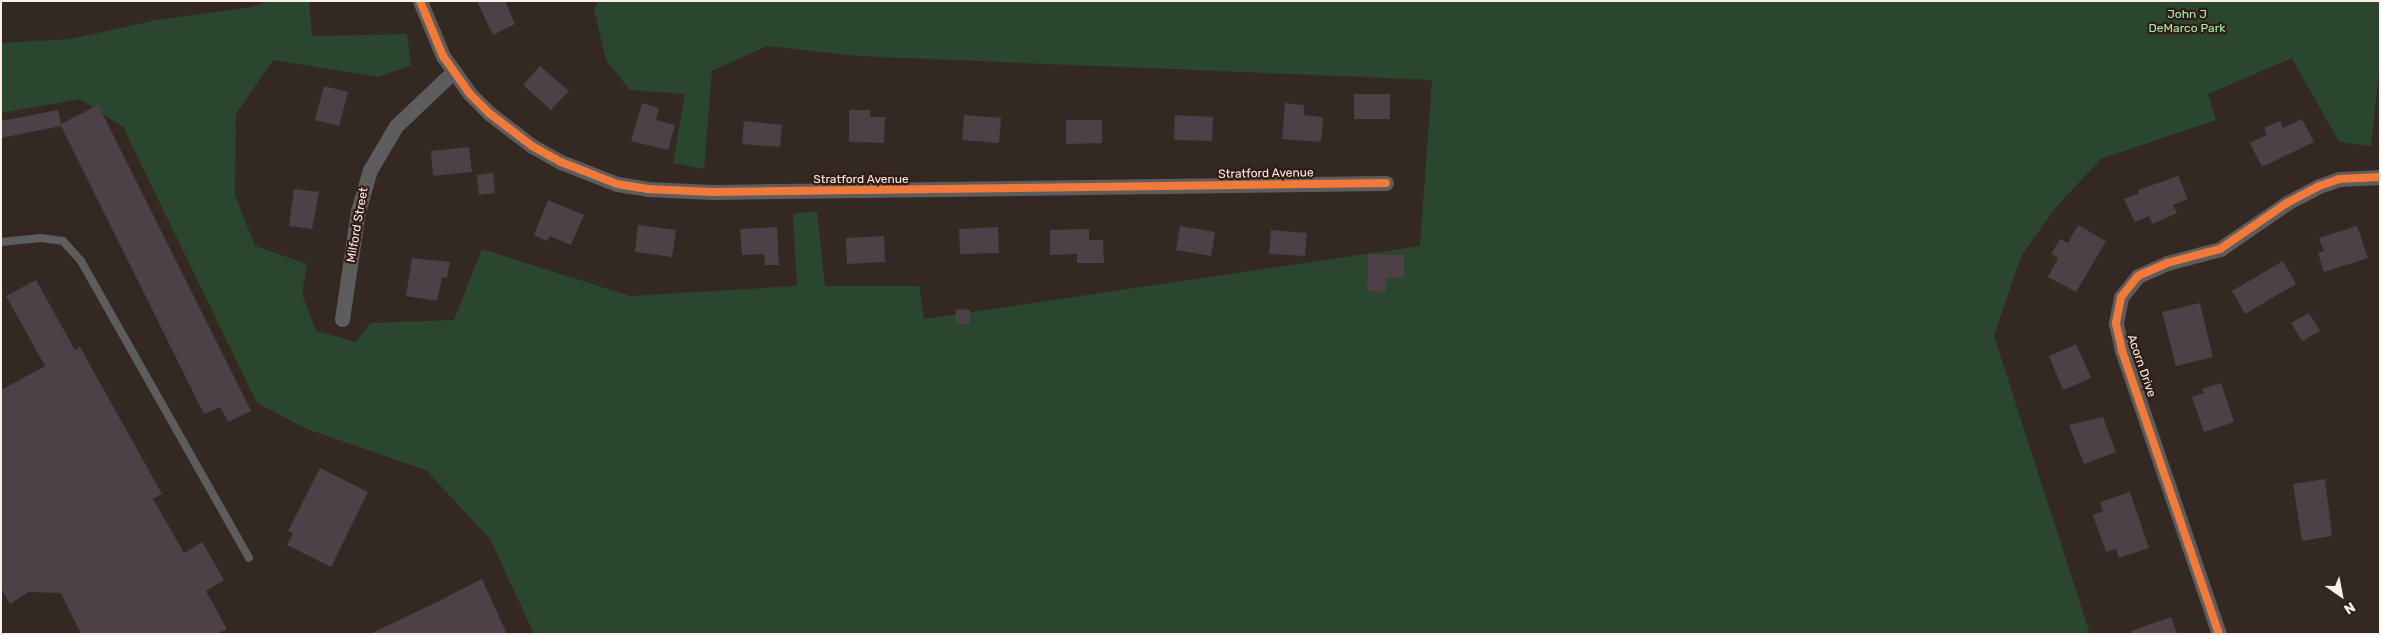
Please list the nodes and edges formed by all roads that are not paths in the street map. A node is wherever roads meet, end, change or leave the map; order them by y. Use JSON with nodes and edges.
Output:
{"nodes":[{"id":1,"x":420,"y":1,"type":"edge"},
{"id":2,"x":453,"y":72,"type":"junction"},
{"id":3,"x":2380,"y":178,"type":"edge"},
{"id":4,"x":1386,"y":183,"type":"dead end"},
{"id":5,"x":1,"y":242,"type":"edge"},
{"id":6,"x":342,"y":319,"type":"dead end"},
{"id":7,"x":248,"y":558,"type":"dead end"},
{"id":8,"x":2219,"y":634,"type":"edge"}],
"edges":[{"from":1,"to":2,"type":"street","name":"Stratford Avenue"},
{"from":2,"to":4,"type":"street","name":"Stratford Avenue"},
{"from":2,"to":6,"type":"street","name":"Milford Street"},
{"from":3,"to":8,"type":"street","name":"Acorn Drive"},
{"from":5,"to":7,"type":"lane"}]}
